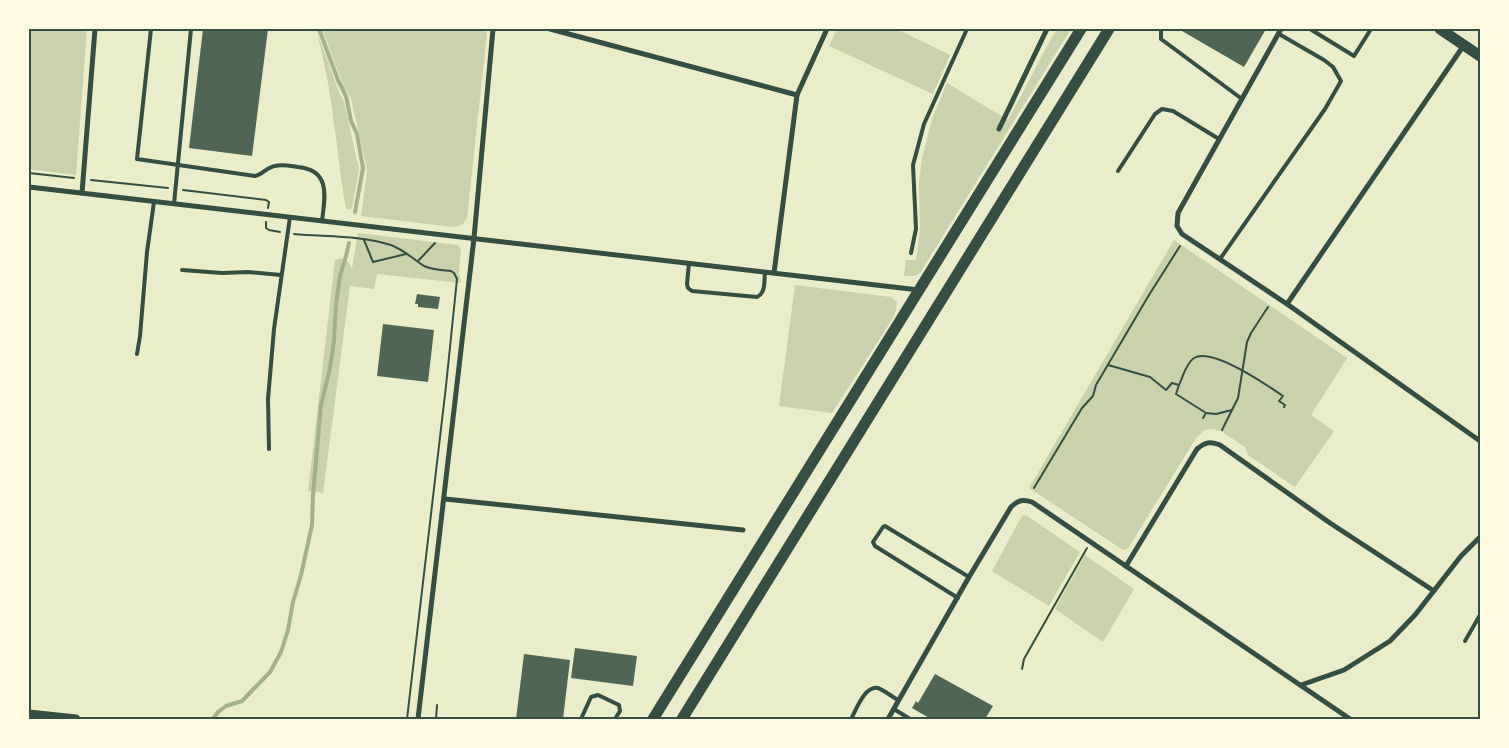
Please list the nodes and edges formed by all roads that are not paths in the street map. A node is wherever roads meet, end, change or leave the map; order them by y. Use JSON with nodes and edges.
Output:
{"nodes":[{"id":1,"x":95,"y":29,"type":"edge"},
{"id":2,"x":151,"y":29,"type":"edge"},
{"id":3,"x":191,"y":29,"type":"edge"},
{"id":4,"x":493,"y":29,"type":"edge"},
{"id":5,"x":550,"y":29,"type":"edge"},
{"id":6,"x":827,"y":29,"type":"edge"},
{"id":7,"x":967,"y":29,"type":"edge"},
{"id":8,"x":1046,"y":29,"type":"edge"},
{"id":9,"x":1081,"y":29,"type":"edge"},
{"id":10,"x":1109,"y":29,"type":"edge"},
{"id":11,"x":1161,"y":29,"type":"edge"},
{"id":12,"x":1310,"y":29,"type":"edge"},
{"id":13,"x":1371,"y":29,"type":"edge"},
{"id":14,"x":1440,"y":29,"type":"edge"},
{"id":15,"x":1280,"y":31,"type":"edge"},
{"id":16,"x":1464,"y":45,"type":"junction"},
{"id":17,"x":1480,"y":56,"type":"edge"},
{"id":18,"x":797,"y":95,"type":"junction"},
{"id":19,"x":1242,"y":99,"type":"junction"},
{"id":20,"x":999,"y":129,"type":"dead end"},
{"id":21,"x":1220,"y":139,"type":"junction"},
{"id":22,"x":177,"y":164,"type":"junction"},
{"id":23,"x":1118,"y":171,"type":"dead end"},
{"id":24,"x":29,"y":187,"type":"edge"},
{"id":25,"x":82,"y":193,"type":"junction"},
{"id":26,"x":154,"y":202,"type":"junction"},
{"id":27,"x":174,"y":204,"type":"junction"},
{"id":28,"x":290,"y":217,"type":"junction"},
{"id":29,"x":322,"y":221,"type":"junction"},
{"id":30,"x":474,"y":238,"type":"junction"},
{"id":31,"x":911,"y":254,"type":"dead end"},
{"id":32,"x":1220,"y":259,"type":"junction"},
{"id":33,"x":689,"y":264,"type":"junction"},
{"id":34,"x":182,"y":270,"type":"dead end"},
{"id":35,"x":764,"y":272,"type":"junction"},
{"id":36,"x":774,"y":273,"type":"junction"},
{"id":37,"x":281,"y":275,"type":"junction"},
{"id":38,"x":920,"y":290,"type":"junction"},
{"id":39,"x":1286,"y":304,"type":"junction"},
{"id":40,"x":137,"y":354,"type":"dead end"},
{"id":41,"x":1480,"y":441,"type":"edge"},
{"id":42,"x":270,"y":449,"type":"dead end"},
{"id":43,"x":445,"y":499,"type":"junction"},
{"id":44,"x":743,"y":530,"type":"dead end"},
{"id":45,"x":1480,"y":537,"type":"edge"},
{"id":46,"x":1126,"y":566,"type":"junction"},
{"id":47,"x":970,"y":577,"type":"junction"},
{"id":48,"x":1434,"y":591,"type":"junction"},
{"id":49,"x":958,"y":598,"type":"junction"},
{"id":50,"x":1480,"y":615,"type":"edge"},
{"id":51,"x":1465,"y":641,"type":"dead end"},
{"id":52,"x":1301,"y":685,"type":"junction"},
{"id":53,"x":898,"y":700,"type":"junction"},
{"id":54,"x":894,"y":709,"type":"junction"},
{"id":55,"x":29,"y":714,"type":"edge"},
{"id":56,"x":76,"y":719,"type":"edge"},
{"id":57,"x":418,"y":719,"type":"edge"},
{"id":58,"x":581,"y":719,"type":"edge"},
{"id":59,"x":615,"y":719,"type":"edge"},
{"id":60,"x":653,"y":719,"type":"edge"},
{"id":61,"x":682,"y":719,"type":"edge"},
{"id":62,"x":851,"y":719,"type":"edge"},
{"id":63,"x":888,"y":719,"type":"edge"},
{"id":64,"x":910,"y":719,"type":"edge"},
{"id":65,"x":1350,"y":719,"type":"edge"}],
"edges":[{"from":1,"to":25,"type":"street"},
{"from":2,"to":22,"type":"lane"},
{"from":3,"to":22,"type":"lane"},
{"from":4,"to":30,"type":"street"},
{"from":5,"to":18,"type":"street"},
{"from":6,"to":18,"type":"street"},
{"from":7,"to":31,"type":"lane"},
{"from":8,"to":20,"type":"street"},
{"from":9,"to":38,"type":"main road"},
{"from":10,"to":61,"type":"main road"},
{"from":11,"to":19,"type":"lane"},
{"from":12,"to":13,"type":"lane"},
{"from":14,"to":16,"type":"main road"},
{"from":15,"to":19,"type":"street"},
{"from":15,"to":32,"type":"lane"},
{"from":16,"to":17,"type":"main road"},
{"from":16,"to":39,"type":"street"},
{"from":18,"to":36,"type":"street"},
{"from":19,"to":21,"type":"street"},
{"from":21,"to":23,"type":"lane"},
{"from":21,"to":32,"type":"street"},
{"from":22,"to":27,"type":"lane"},
{"from":22,"to":29,"type":"lane"},
{"from":24,"to":25,"type":"street"},
{"from":25,"to":26,"type":"street"},
{"from":26,"to":27,"type":"street"},
{"from":26,"to":40,"type":"lane"},
{"from":27,"to":28,"type":"street"},
{"from":28,"to":29,"type":"street"},
{"from":28,"to":37,"type":"lane"},
{"from":29,"to":30,"type":"street"},
{"from":30,"to":33,"type":"street"},
{"from":30,"to":43,"type":"street"},
{"from":32,"to":39,"type":"street"},
{"from":33,"to":35,"type":"street"},
{"from":33,"to":35,"type":"lane"},
{"from":34,"to":37,"type":"lane"},
{"from":35,"to":36,"type":"street"},
{"from":36,"to":38,"type":"street"},
{"from":37,"to":42,"type":"lane"},
{"from":38,"to":60,"type":"main road"},
{"from":39,"to":41,"type":"street"},
{"from":43,"to":44,"type":"street"},
{"from":43,"to":57,"type":"street"},
{"from":45,"to":48,"type":"street"},
{"from":46,"to":47,"type":"street"},
{"from":46,"to":48,"type":"street"},
{"from":46,"to":52,"type":"street"},
{"from":47,"to":49,"type":"street"},
{"from":47,"to":49,"type":"lane"},
{"from":48,"to":52,"type":"street"},
{"from":49,"to":53,"type":"street"},
{"from":50,"to":51,"type":"lane"},
{"from":52,"to":65,"type":"street"},
{"from":53,"to":54,"type":"street"},
{"from":53,"to":62,"type":"lane"},
{"from":54,"to":63,"type":"street"},
{"from":54,"to":64,"type":"lane"},
{"from":55,"to":56,"type":"street"},
{"from":58,"to":59,"type":"lane"}]}
